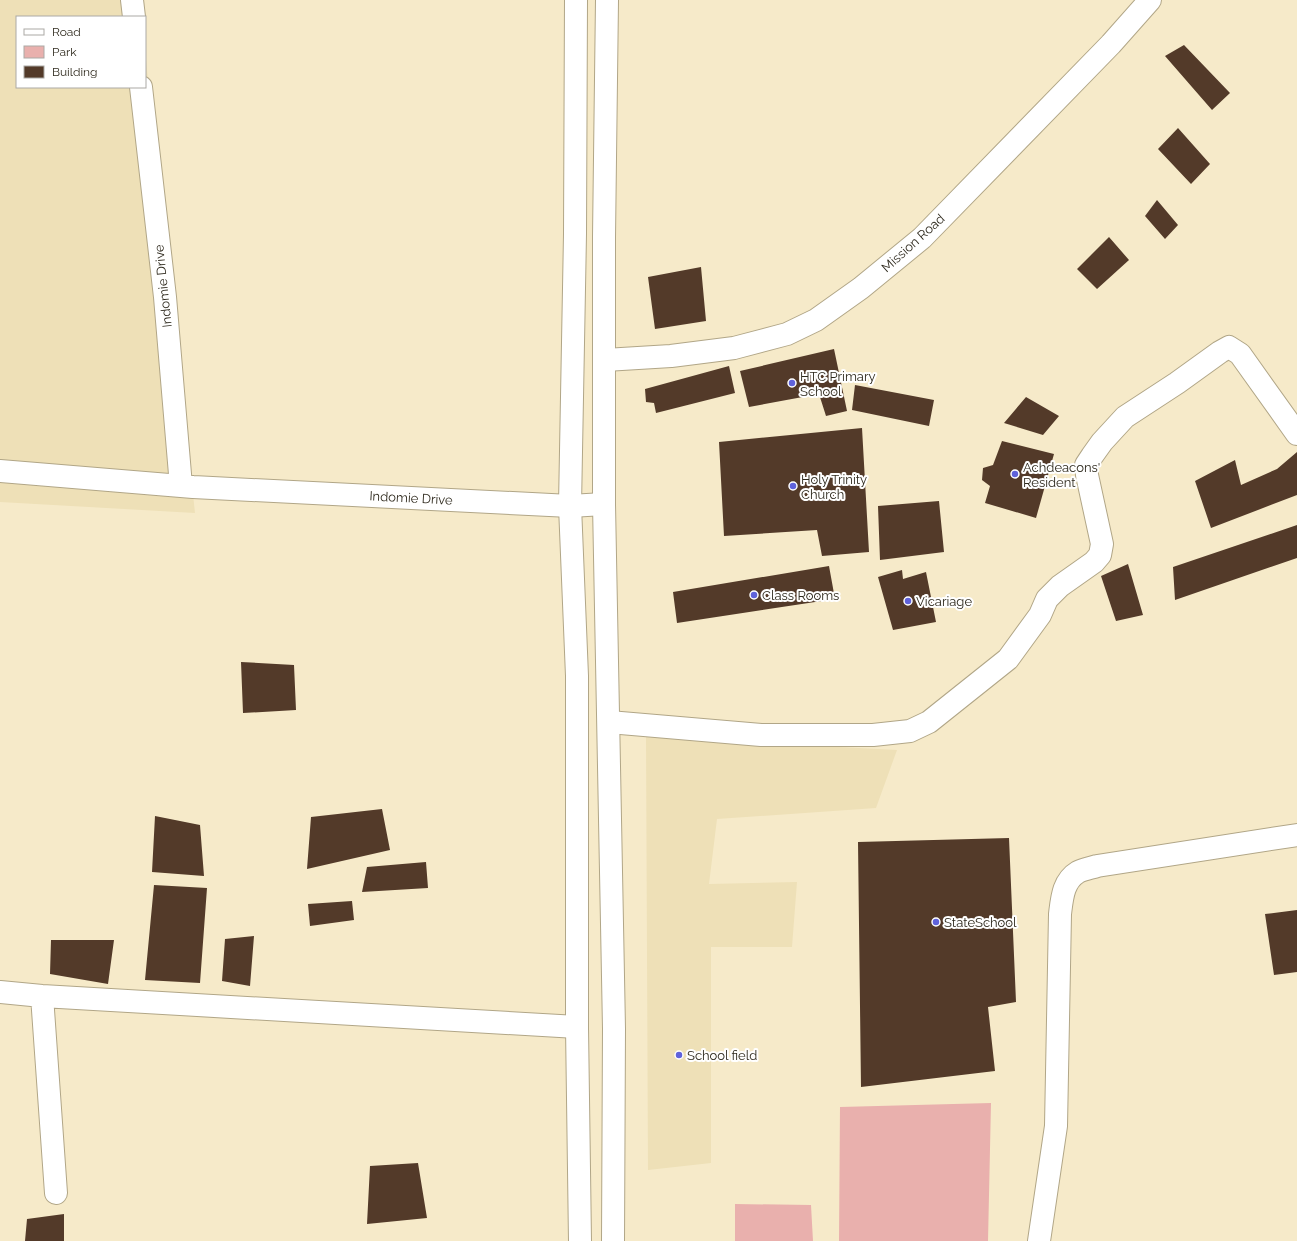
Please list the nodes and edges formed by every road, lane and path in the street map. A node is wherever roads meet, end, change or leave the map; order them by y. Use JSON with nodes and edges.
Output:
{"nodes":[{"id":1,"x":132,"y":0,"type":"edge"},
{"id":2,"x":576,"y":0,"type":"edge"},
{"id":3,"x":607,"y":0,"type":"edge"},
{"id":4,"x":1150,"y":0,"type":"edge"},
{"id":5,"x":134,"y":16,"type":"edge"},
{"id":6,"x":141,"y":88,"type":"edge"},
{"id":7,"x":605,"y":360,"type":"junction"},
{"id":8,"x":1297,"y":434,"type":"edge"},
{"id":9,"x":0,"y":471,"type":"edge"},
{"id":10,"x":180,"y":486,"type":"junction"},
{"id":11,"x":604,"y":504,"type":"junction"},
{"id":12,"x":570,"y":506,"type":"junction"},
{"id":13,"x":609,"y":722,"type":"junction"},
{"id":14,"x":1297,"y":834,"type":"edge"},
{"id":15,"x":0,"y":992,"type":"edge"},
{"id":16,"x":42,"y":996,"type":"junction"},
{"id":17,"x":577,"y":1027,"type":"junction"},
{"id":18,"x":56,"y":1193,"type":"dead end"},
{"id":19,"x":580,"y":1241,"type":"edge"},
{"id":20,"x":613,"y":1241,"type":"edge"},
{"id":21,"x":1039,"y":1241,"type":"edge"}],
"edges":[{"from":1,"to":5,"type":"street"},
{"from":2,"to":12,"type":"street"},
{"from":3,"to":7,"type":"street"},
{"from":4,"to":7,"type":"street","name":"Mission Road"},
{"from":6,"to":10,"type":"street","name":"Indomie Drive"},
{"from":7,"to":11,"type":"street"},
{"from":8,"to":13,"type":"street"},
{"from":9,"to":10,"type":"street","name":"Indomie Drive"},
{"from":10,"to":12,"type":"street","name":"Indomie Drive"},
{"from":11,"to":12,"type":"street","name":"Indomie Drive"},
{"from":11,"to":13,"type":"street"},
{"from":12,"to":17,"type":"street"},
{"from":13,"to":20,"type":"street"},
{"from":14,"to":21,"type":"street"},
{"from":15,"to":16,"type":"street"},
{"from":16,"to":17,"type":"street"},
{"from":16,"to":18,"type":"street"},
{"from":17,"to":19,"type":"street"}]}
